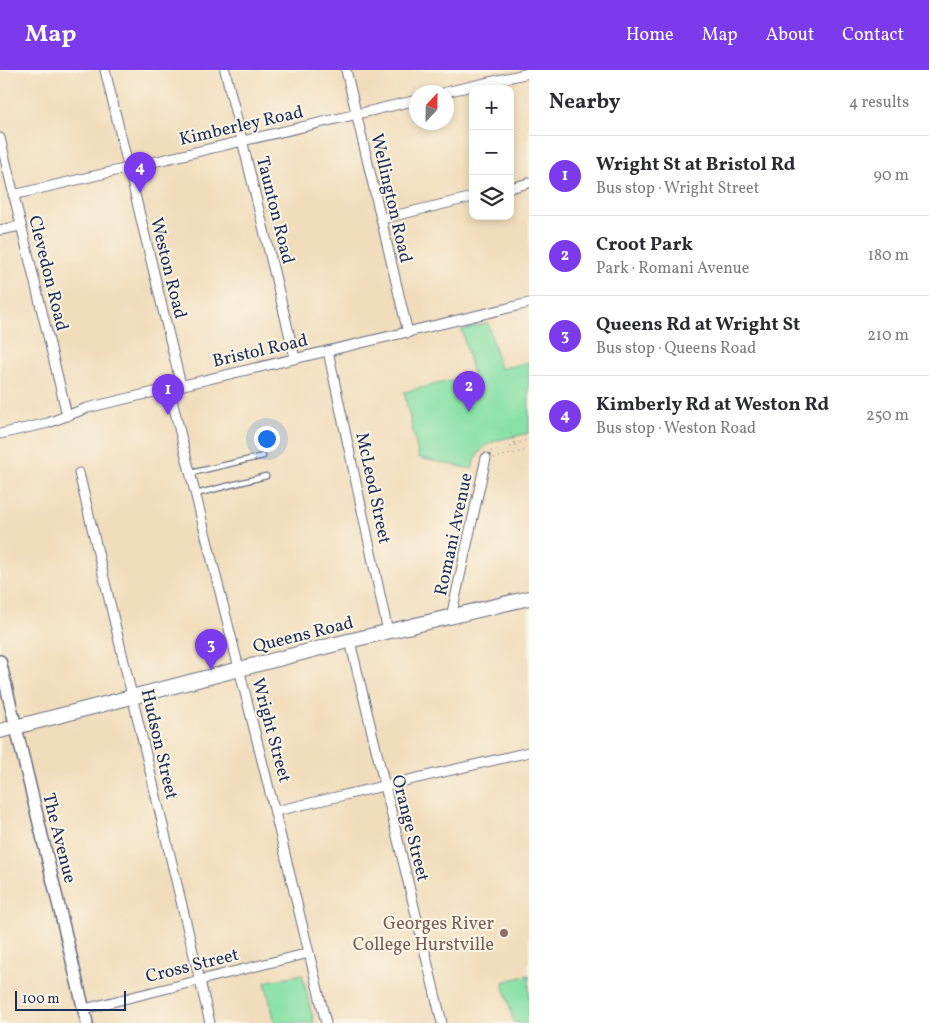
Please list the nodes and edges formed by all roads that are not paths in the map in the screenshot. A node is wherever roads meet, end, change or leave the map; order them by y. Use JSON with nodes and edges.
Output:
{"nodes":[{"id":1,"x":105,"y":70,"type":"edge"},
{"id":2,"x":225,"y":70,"type":"edge"},
{"id":3,"x":346,"y":70,"type":"edge"},
{"id":4,"x":529,"y":73,"type":"edge"},
{"id":5,"x":454,"y":90,"type":"edge"},
{"id":6,"x":409,"y":102,"type":"edge"},
{"id":7,"x":356,"y":114,"type":"junction"},
{"id":8,"x":0,"y":138,"type":"edge"},
{"id":9,"x":242,"y":141,"type":"junction"},
{"id":10,"x":128,"y":168,"type":"junction"},
{"id":11,"x":529,"y":183,"type":"edge"},
{"id":12,"x":514,"y":187,"type":"edge"},
{"id":13,"x":14,"y":195,"type":"junction"},
{"id":14,"x":469,"y":198,"type":"edge"},
{"id":15,"x":380,"y":219,"type":"junction"},
{"id":16,"x":21,"y":226,"type":"junction"},
{"id":17,"x":0,"y":230,"type":"edge"},
{"id":18,"x":529,"y":303,"type":"edge"},
{"id":19,"x":408,"y":333,"type":"junction"},
{"id":20,"x":328,"y":351,"type":"junction"},
{"id":21,"x":296,"y":358,"type":"junction"},
{"id":22,"x":181,"y":385,"type":"junction"},
{"id":23,"x":169,"y":388,"type":"junction"},
{"id":24,"x":67,"y":415,"type":"junction"},
{"id":25,"x":0,"y":434,"type":"edge"},
{"id":26,"x":264,"y":456,"type":"dead end"},
{"id":27,"x":486,"y":458,"type":"road end"},
{"id":28,"x":79,"y":473,"type":"dead end"},
{"id":29,"x":190,"y":473,"type":"junction"},
{"id":30,"x":266,"y":476,"type":"dead end"},
{"id":31,"x":195,"y":494,"type":"junction"},
{"id":32,"x":529,"y":598,"type":"edge"},
{"id":33,"x":452,"y":617,"type":"junction"},
{"id":34,"x":388,"y":632,"type":"junction"},
{"id":35,"x":350,"y":641,"type":"junction"},
{"id":36,"x":0,"y":660,"type":"edge"},
{"id":37,"x":239,"y":669,"type":"junction"},
{"id":38,"x":132,"y":697,"type":"junction"},
{"id":39,"x":16,"y":727,"type":"junction"},
{"id":40,"x":0,"y":731,"type":"edge"},
{"id":41,"x":529,"y":752,"type":"edge"},
{"id":42,"x":385,"y":786,"type":"junction"},
{"id":43,"x":276,"y":811,"type":"junction"},
{"id":44,"x":309,"y":953,"type":"junction"},
{"id":45,"x":199,"y":980,"type":"junction"},
{"id":46,"x":84,"y":1009,"type":"junction"},
{"id":47,"x":87,"y":1023,"type":"edge"},
{"id":48,"x":210,"y":1023,"type":"edge"},
{"id":49,"x":326,"y":1023,"type":"edge"},
{"id":50,"x":442,"y":1023,"type":"edge"}],
"edges":[{"from":1,"to":10,"type":"street","name":"Weston Road"},
{"from":2,"to":9,"type":"street","name":"Taunton Road"},
{"from":3,"to":7,"type":"street","name":"Wellington Road"},
{"from":4,"to":5,"type":"street"},
{"from":6,"to":7,"type":"street","name":"Kimberley Road"},
{"from":7,"to":9,"type":"street","name":"Kimberley Road"},
{"from":7,"to":15,"type":"street","name":"Wellington Road"},
{"from":8,"to":13,"type":"street","name":"Clevedon Road"},
{"from":9,"to":10,"type":"street","name":"Kimberley Road"},
{"from":9,"to":21,"type":"street","name":"Taunton Road"},
{"from":10,"to":13,"type":"street","name":"Kimberley Road"},
{"from":10,"to":22,"type":"street","name":"Weston Road"},
{"from":11,"to":12,"type":"street"},
{"from":13,"to":16,"type":"street","name":"Clevedon Road"},
{"from":14,"to":15,"type":"street"},
{"from":15,"to":19,"type":"street","name":"Wellington Road"},
{"from":16,"to":17,"type":"street"},
{"from":16,"to":24,"type":"street","name":"Clevedon Road"},
{"from":18,"to":19,"type":"street","name":"Bristol Road"},
{"from":19,"to":20,"type":"street","name":"Bristol Road"},
{"from":20,"to":21,"type":"street","name":"Bristol Road"},
{"from":20,"to":34,"type":"street","name":"McLeod Street"},
{"from":21,"to":22,"type":"street","name":"Bristol Road"},
{"from":22,"to":23,"type":"street","name":"Bristol Road"},
{"from":23,"to":24,"type":"street","name":"Bristol Road"},
{"from":23,"to":29,"type":"street","name":"Wright Street"},
{"from":24,"to":25,"type":"street","name":"Bristol Road"},
{"from":26,"to":29,"type":"lane"},
{"from":27,"to":33,"type":"street","name":"Romani Avenue"},
{"from":28,"to":38,"type":"street","name":"Hudson Street"},
{"from":29,"to":31,"type":"street","name":"Wright Street"},
{"from":30,"to":31,"type":"lane"},
{"from":31,"to":37,"type":"street","name":"Wright Street"},
{"from":32,"to":33,"type":"main road","name":"Queens Road"},
{"from":33,"to":34,"type":"main road","name":"Queens Road"},
{"from":34,"to":35,"type":"main road","name":"Queens Road"},
{"from":35,"to":37,"type":"main road","name":"Queens Road"},
{"from":35,"to":42,"type":"street","name":"Orange Street"},
{"from":36,"to":39,"type":"street","name":"The Avenue"},
{"from":37,"to":38,"type":"main road","name":"Queens Road"},
{"from":37,"to":43,"type":"street","name":"Wright Street"},
{"from":38,"to":39,"type":"main road","name":"Queens Road"},
{"from":38,"to":45,"type":"street","name":"Hudson Street"},
{"from":39,"to":40,"type":"main road","name":"Queens Road"},
{"from":39,"to":46,"type":"street","name":"The Avenue"},
{"from":41,"to":42,"type":"street"},
{"from":42,"to":43,"type":"street"},
{"from":42,"to":50,"type":"street","name":"Orange Street"},
{"from":43,"to":44,"type":"street","name":"Wright Street"},
{"from":44,"to":45,"type":"street","name":"Cross Street"},
{"from":44,"to":49,"type":"street","name":"Wright Street"},
{"from":45,"to":46,"type":"street","name":"Cross Street"},
{"from":45,"to":48,"type":"street","name":"Hudson Street"},
{"from":46,"to":47,"type":"street","name":"The Avenue"}]}
